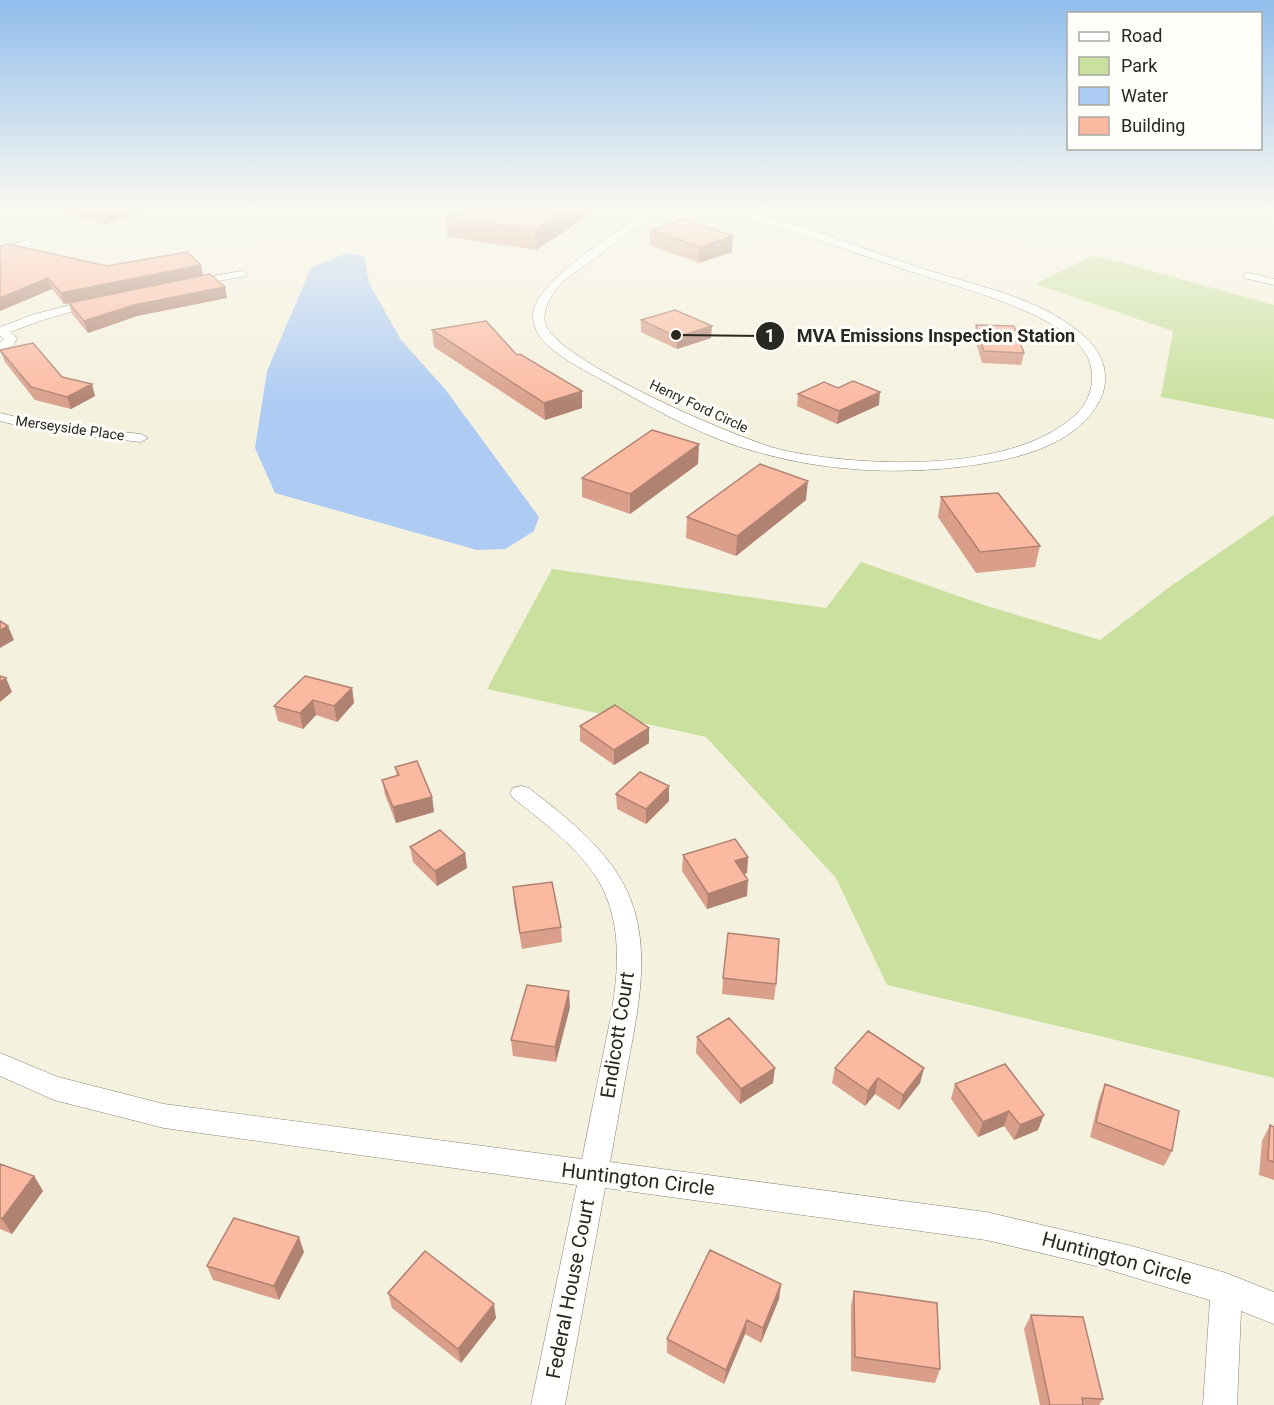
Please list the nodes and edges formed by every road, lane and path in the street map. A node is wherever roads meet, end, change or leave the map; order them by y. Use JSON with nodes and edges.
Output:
{"nodes":[{"id":1,"x":239,"y":275,"type":"edge"},
{"id":2,"x":566,"y":275,"type":"edge"},
{"id":3,"x":927,"y":275,"type":"edge"},
{"id":4,"x":1248,"y":276,"type":"dead end"},
{"id":5,"x":1274,"y":282,"type":"edge"},
{"id":6,"x":180,"y":285,"type":"edge"},
{"id":7,"x":105,"y":300,"type":"edge"},
{"id":8,"x":0,"y":332,"type":"edge"},
{"id":9,"x":0,"y":348,"type":"edge"},
{"id":10,"x":0,"y":417,"type":"edge"},
{"id":11,"x":141,"y":438,"type":"dead end"},
{"id":12,"x":520,"y":793,"type":"dead end"},
{"id":13,"x":0,"y":1064,"type":"edge"},
{"id":14,"x":592,"y":1174,"type":"junction"},
{"id":15,"x":1226,"y":1289,"type":"junction"},
{"id":16,"x":1274,"y":1308,"type":"edge"},
{"id":17,"x":548,"y":1405,"type":"edge"},
{"id":18,"x":1220,"y":1405,"type":"edge"}],
"edges":[{"from":1,"to":6,"type":"street"},
{"from":2,"to":3,"type":"street","name":"Henry Ford Circle"},
{"from":4,"to":5,"type":"street"},
{"from":7,"to":8,"type":"street"},
{"from":8,"to":9,"type":"street"},
{"from":10,"to":11,"type":"street","name":"Merseyside Place"},
{"from":12,"to":14,"type":"street","name":"Endicott Court"},
{"from":13,"to":14,"type":"street","name":"Huntington Circle"},
{"from":14,"to":15,"type":"street","name":"Huntington Circle"},
{"from":14,"to":17,"type":"street","name":"Federal House Court"},
{"from":15,"to":16,"type":"street","name":"Huntington Circle"},
{"from":15,"to":18,"type":"street"}]}
